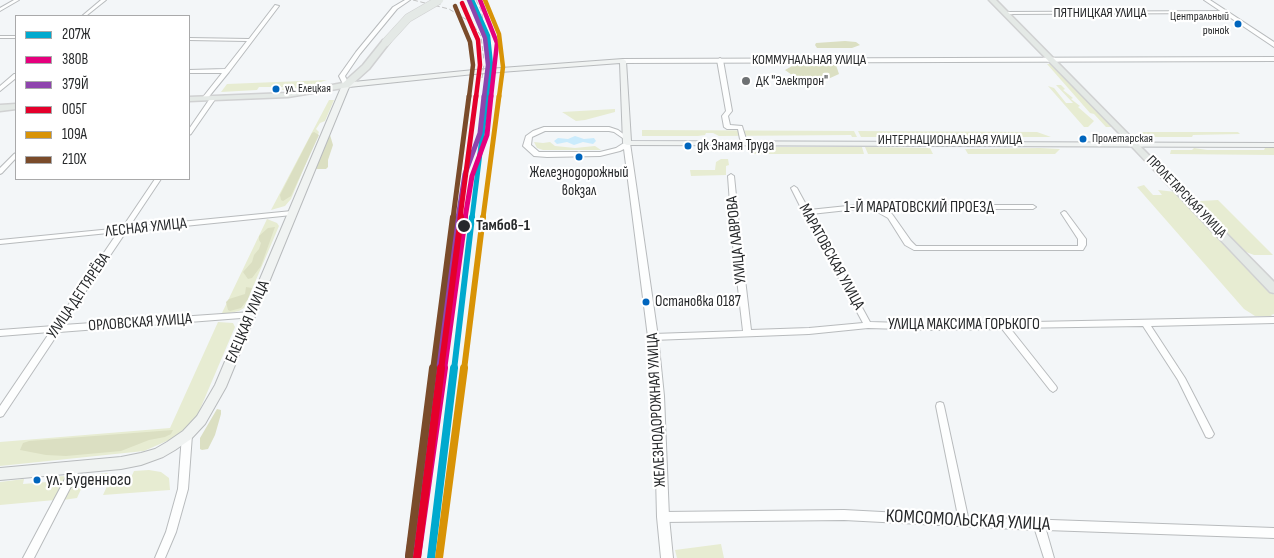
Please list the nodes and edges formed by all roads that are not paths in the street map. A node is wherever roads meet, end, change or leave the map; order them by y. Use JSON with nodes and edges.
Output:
{"nodes":[{"id":1,"x":17,"y":0,"type":"edge"},
{"id":2,"x":104,"y":0,"type":"edge"},
{"id":3,"x":408,"y":0,"type":"edge"},
{"id":4,"x":429,"y":0,"type":"edge"},
{"id":5,"x":439,"y":0,"type":"edge"},
{"id":6,"x":992,"y":0,"type":"edge"},
{"id":7,"x":1207,"y":0,"type":"edge"},
{"id":8,"x":277,"y":6,"type":"dead end"},
{"id":9,"x":0,"y":10,"type":"edge"},
{"id":10,"x":1225,"y":12,"type":"junction"},
{"id":11,"x":1005,"y":13,"type":"junction"},
{"id":12,"x":85,"y":15,"type":"edge"},
{"id":13,"x":0,"y":37,"type":"edge"},
{"id":14,"x":15,"y":37,"type":"edge"},
{"id":15,"x":190,"y":39,"type":"edge"},
{"id":16,"x":250,"y":40,"type":"junction"},
{"id":17,"x":382,"y":41,"type":"junction"},
{"id":18,"x":1274,"y":46,"type":"edge"},
{"id":19,"x":1274,"y":59,"type":"edge"},
{"id":20,"x":720,"y":60,"type":"junction"},
{"id":21,"x":1052,"y":60,"type":"junction"},
{"id":22,"x":623,"y":61,"type":"junction"},
{"id":23,"x":190,"y":71,"type":"edge"},
{"id":24,"x":227,"y":71,"type":"junction"},
{"id":25,"x":15,"y":76,"type":"edge"},
{"id":26,"x":346,"y":85,"type":"junction"},
{"id":27,"x":0,"y":89,"type":"edge"},
{"id":28,"x":209,"y":98,"type":"junction"},
{"id":29,"x":190,"y":99,"type":"edge"},
{"id":30,"x":15,"y":107,"type":"edge"},
{"id":31,"x":0,"y":108,"type":"edge"},
{"id":32,"x":624,"y":125,"type":"junction"},
{"id":33,"x":609,"y":129,"type":"junction"},
{"id":34,"x":190,"y":131,"type":"edge"},
{"id":35,"x":743,"y":140,"type":"junction"},
{"id":36,"x":627,"y":141,"type":"junction"},
{"id":37,"x":1274,"y":141,"type":"edge"},
{"id":38,"x":1133,"y":143,"type":"junction"},
{"id":39,"x":1274,"y":146,"type":"edge"},
{"id":40,"x":610,"y":153,"type":"junction"},
{"id":41,"x":15,"y":156,"type":"edge"},
{"id":42,"x":630,"y":156,"type":"junction"},
{"id":43,"x":0,"y":172,"type":"edge"},
{"id":44,"x":732,"y":176,"type":"dead end"},
{"id":45,"x":157,"y":180,"type":"edge"},
{"id":46,"x":794,"y":188,"type":"dead end"},
{"id":47,"x":1033,"y":207,"type":"dead end"},
{"id":48,"x":876,"y":208,"type":"junction"},
{"id":49,"x":806,"y":212,"type":"junction"},
{"id":50,"x":292,"y":213,"type":"junction"},
{"id":51,"x":1064,"y":213,"type":"dead end"},
{"id":52,"x":124,"y":231,"type":"junction"},
{"id":53,"x":0,"y":242,"type":"edge"},
{"id":54,"x":1274,"y":289,"type":"edge"},
{"id":55,"x":251,"y":316,"type":"junction"},
{"id":56,"x":1274,"y":320,"type":"edge"},
{"id":57,"x":1145,"y":322,"type":"junction"},
{"id":58,"x":868,"y":325,"type":"junction"},
{"id":59,"x":1004,"y":326,"type":"junction"},
{"id":60,"x":58,"y":329,"type":"junction"},
{"id":61,"x":0,"y":333,"type":"edge"},
{"id":62,"x":747,"y":333,"type":"junction"},
{"id":63,"x":654,"y":338,"type":"junction"},
{"id":64,"x":1053,"y":388,"type":"dead end"},
{"id":65,"x":940,"y":406,"type":"dead end"},
{"id":66,"x":0,"y":413,"type":"edge"},
{"id":67,"x":1209,"y":434,"type":"dead end"},
{"id":68,"x":187,"y":435,"type":"junction"},
{"id":69,"x":76,"y":467,"type":"junction"},
{"id":70,"x":0,"y":474,"type":"edge"},
{"id":71,"x":663,"y":517,"type":"junction"},
{"id":72,"x":964,"y":521,"type":"junction"},
{"id":73,"x":1039,"y":525,"type":"junction"},
{"id":74,"x":1274,"y":533,"type":"edge"},
{"id":75,"x":28,"y":558,"type":"edge"},
{"id":76,"x":160,"y":558,"type":"edge"},
{"id":77,"x":668,"y":558,"type":"edge"},
{"id":78,"x":1049,"y":558,"type":"edge"}],
"edges":[{"from":1,"to":9,"type":"street"},
{"from":2,"to":12,"type":"street"},
{"from":3,"to":26,"type":"street"},
{"from":4,"to":17,"type":"main road"},
{"from":5,"to":17,"type":"main road","bridge":true},
{"from":6,"to":11,"type":"main road","name":"ПРОЛЕТАРСКАЯ УЛИЦА"},
{"from":7,"to":10,"type":"street"},
{"from":8,"to":16,"type":"street"},
{"from":10,"to":11,"type":"street","name":"ПЯТНИЦКАЯ УЛИЦА"},
{"from":10,"to":18,"type":"street"},
{"from":11,"to":21,"type":"main road","name":"ПРОЛЕТАРСКАЯ УЛИЦА"},
{"from":13,"to":14,"type":"street"},
{"from":15,"to":16,"type":"street"},
{"from":16,"to":24,"type":"street"},
{"from":17,"to":26,"type":"main road"},
{"from":19,"to":21,"type":"street","name":"КОММУНАЛЬНАЯ УЛИЦА"},
{"from":20,"to":21,"type":"street","name":"КОММУНАЛЬНАЯ УЛИЦА"},
{"from":20,"to":22,"type":"street","name":"КОММУНАЛЬНАЯ УЛИЦА"},
{"from":20,"to":35,"type":"street"},
{"from":21,"to":38,"type":"main road","name":"ПРОЛЕТАРСКАЯ УЛИЦА"},
{"from":22,"to":26,"type":"main road","name":"КОММУНАЛЬНАЯ УЛИЦА"},
{"from":22,"to":32,"type":"main road","name":"ЖЕЛЕЗНОДОРОЖНАЯ УЛИЦА"},
{"from":23,"to":24,"type":"street"},
{"from":24,"to":28,"type":"street"},
{"from":25,"to":27,"type":"street"},
{"from":26,"to":28,"type":"main road"},
{"from":26,"to":50,"type":"main road","name":"ЕЛЕЦКАЯ УЛИЦА"},
{"from":28,"to":29,"type":"main road"},
{"from":28,"to":34,"type":"street"},
{"from":30,"to":31,"type":"main road"},
{"from":32,"to":33,"type":"street"},
{"from":32,"to":36,"type":"main road","name":"ЖЕЛЕЗНОДОРОЖНАЯ УЛИЦА"},
{"from":33,"to":36,"type":"street"},
{"from":33,"to":40,"type":"street"},
{"from":35,"to":36,"type":"main road","name":"ИНТЕРНАЦИОНАЛЬНАЯ УЛИЦА"},
{"from":35,"to":38,"type":"main road","name":"ИНТЕРНАЦИОНАЛЬНАЯ УЛИЦА"},
{"from":36,"to":38,"type":"main road","name":"ИНТЕРНАЦИОНАЛЬНАЯ УЛИЦА"},
{"from":36,"to":40,"type":"street"},
{"from":36,"to":42,"type":"street","name":"ЖЕЛЕЗНОДОРОЖНАЯ УЛИЦА"},
{"from":37,"to":38,"type":"main road","name":"ИНТЕРНАЦИОНАЛЬНАЯ УЛИЦА"},
{"from":38,"to":39,"type":"main road","name":"ИНТЕРНАЦИОНАЛЬНАЯ УЛИЦА"},
{"from":38,"to":54,"type":"main road","name":"ПРОЛЕТАРСКАЯ УЛИЦА"},
{"from":40,"to":42,"type":"street"},
{"from":41,"to":43,"type":"street"},
{"from":42,"to":63,"type":"street","name":"ЖЕЛЕЗНОДОРОЖНАЯ УЛИЦА"},
{"from":44,"to":62,"type":"street","name":"УЛИЦА ЛАВРОВА"},
{"from":45,"to":52,"type":"street","name":"УЛИЦА ДЕГТЯРЁВА"},
{"from":46,"to":49,"type":"street","name":"МАРАТОВСКАЯ УЛИЦА"},
{"from":47,"to":48,"type":"street","name":"1-Й МАРАТОВСКИЙ ПРОЕЗД"},
{"from":48,"to":49,"type":"street","name":"1-Й МАРАТОВСКИЙ ПРОЕЗД"},
{"from":48,"to":51,"type":"street"},
{"from":49,"to":58,"type":"street","name":"МАРАТОВСКАЯ УЛИЦА"},
{"from":50,"to":52,"type":"street","name":"ЛЕСНАЯ УЛИЦА"},
{"from":50,"to":55,"type":"main road","name":"ЕЛЕЦКАЯ УЛИЦА"},
{"from":52,"to":53,"type":"street","name":"ЛЕСНАЯ УЛИЦА"},
{"from":52,"to":60,"type":"street","name":"УЛИЦА ДЕГТЯРЁВА"},
{"from":55,"to":60,"type":"street","name":"ОРЛОВСКАЯ УЛИЦА"},
{"from":55,"to":68,"type":"main road","name":"ЕЛЕЦКАЯ УЛИЦА"},
{"from":56,"to":57,"type":"street","name":"УЛИЦА МАКСИМА ГОРЬКОГО"},
{"from":57,"to":59,"type":"street","name":"УЛИЦА МАКСИМА ГОРЬКОГО"},
{"from":57,"to":67,"type":"street"},
{"from":58,"to":59,"type":"street","name":"УЛИЦА МАКСИМА ГОРЬКОГО"},
{"from":58,"to":62,"type":"street","name":"УЛИЦА МАКСИМА ГОРЬКОГО"},
{"from":59,"to":64,"type":"street"},
{"from":60,"to":61,"type":"street","name":"ОРЛОВСКАЯ УЛИЦА"},
{"from":60,"to":66,"type":"street","name":"УЛИЦА ДЕГТЯРЁВА"},
{"from":62,"to":63,"type":"street","name":"УЛИЦА МАКСИМА ГОРЬКОГО"},
{"from":63,"to":71,"type":"street","name":"ЖЕЛЕЗНОДОРОЖНАЯ УЛИЦА"},
{"from":65,"to":72,"type":"street"},
{"from":68,"to":69,"type":"main road","name":"ЕЛЕЦКАЯ УЛИЦА"},
{"from":68,"to":76,"type":"street"},
{"from":69,"to":70,"type":"main road","name":"ЕЛЕЦКАЯ УЛИЦА"},
{"from":69,"to":75,"type":"street"},
{"from":71,"to":72,"type":"street","name":"КОМСОМОЛЬСКАЯ УЛИЦА"},
{"from":71,"to":77,"type":"street","name":"ЖЕЛЕЗНОДОРОЖНАЯ УЛИЦА"},
{"from":72,"to":73,"type":"street","name":"КОМСОМОЛЬСКАЯ УЛИЦА"},
{"from":73,"to":74,"type":"street","name":"КОМСОМОЛЬСКАЯ УЛИЦА"},
{"from":73,"to":78,"type":"street"}]}
